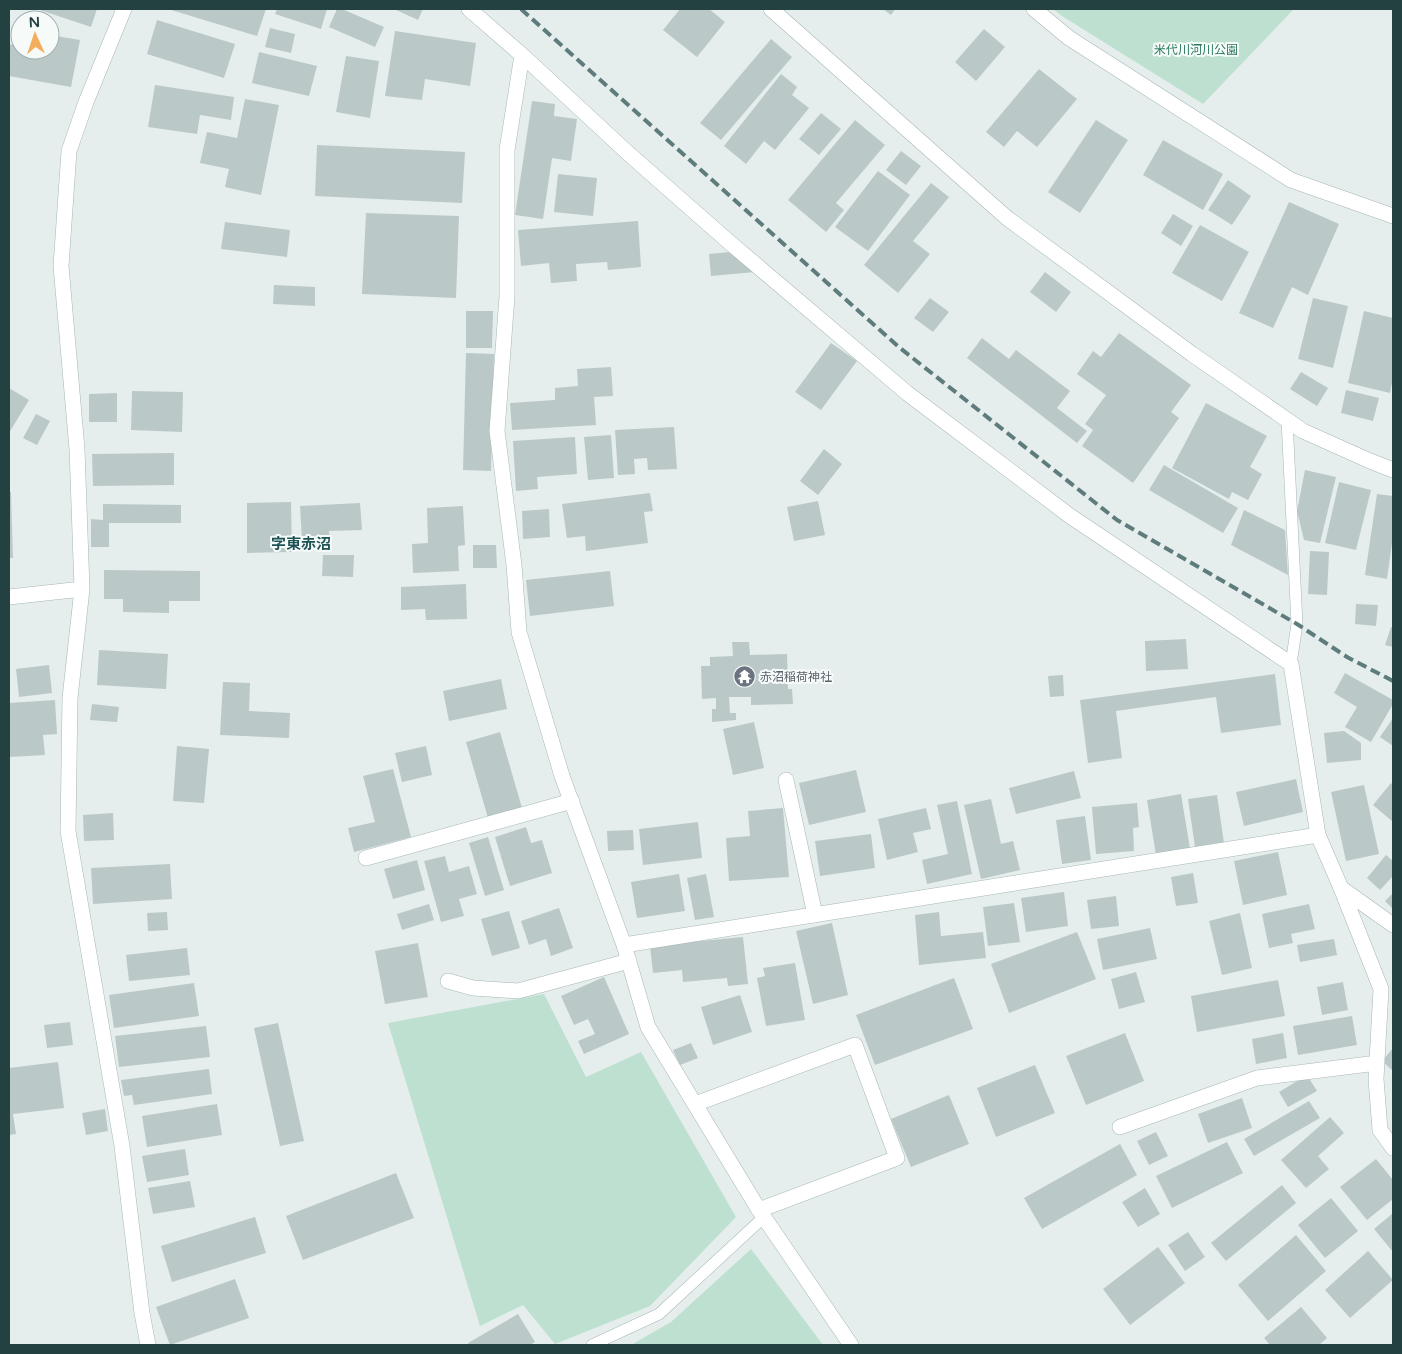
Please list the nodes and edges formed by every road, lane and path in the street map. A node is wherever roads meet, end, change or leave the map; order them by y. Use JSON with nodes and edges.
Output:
{"nodes":[{"id":1,"x":124,"y":9,"type":"edge"},
{"id":2,"x":469,"y":9,"type":"edge"},
{"id":3,"x":771,"y":9,"type":"edge"},
{"id":4,"x":1034,"y":9,"type":"edge"},
{"id":5,"x":522,"y":55,"type":"junction"},
{"id":6,"x":1393,"y":216,"type":"edge"},
{"id":7,"x":1287,"y":420,"type":"junction"},
{"id":8,"x":1393,"y":470,"type":"edge"},
{"id":9,"x":82,"y":589,"type":"junction"},
{"id":10,"x":9,"y":597,"type":"edge"},
{"id":11,"x":1291,"y":664,"type":"junction"},
{"id":12,"x":786,"y":780,"type":"dead end"},
{"id":13,"x":572,"y":801,"type":"junction"},
{"id":14,"x":1318,"y":835,"type":"junction"},
{"id":15,"x":366,"y":858,"type":"dead end"},
{"id":16,"x":1341,"y":888,"type":"junction"},
{"id":17,"x":815,"y":915,"type":"junction"},
{"id":18,"x":1393,"y":925,"type":"edge"},
{"id":19,"x":624,"y":945,"type":"junction"},
{"id":20,"x":629,"y":961,"type":"junction"},
{"id":21,"x":448,"y":981,"type":"dead end"},
{"id":22,"x":1377,"y":1064,"type":"junction"},
{"id":23,"x":695,"y":1104,"type":"junction"},
{"id":24,"x":1120,"y":1127,"type":"dead end"},
{"id":25,"x":1393,"y":1148,"type":"edge"},
{"id":26,"x":762,"y":1214,"type":"junction"},
{"id":27,"x":148,"y":1345,"type":"edge"},
{"id":28,"x":592,"y":1345,"type":"edge"},
{"id":29,"x":851,"y":1345,"type":"edge"}],
"edges":[{"from":1,"to":9,"type":"street"},
{"from":2,"to":5,"type":"street"},
{"from":3,"to":7,"type":"street"},
{"from":4,"to":6,"type":"street"},
{"from":5,"to":11,"type":"street"},
{"from":5,"to":13,"type":"street"},
{"from":7,"to":8,"type":"street"},
{"from":7,"to":11,"type":"lane"},
{"from":9,"to":10,"type":"street"},
{"from":9,"to":27,"type":"street"},
{"from":11,"to":14,"type":"street"},
{"from":12,"to":17,"type":"street"},
{"from":13,"to":15,"type":"street"},
{"from":13,"to":19,"type":"street"},
{"from":14,"to":16,"type":"street"},
{"from":14,"to":17,"type":"street"},
{"from":16,"to":18,"type":"street"},
{"from":16,"to":22,"type":"street"},
{"from":17,"to":19,"type":"street"},
{"from":19,"to":20,"type":"street"},
{"from":20,"to":21,"type":"street"},
{"from":20,"to":23,"type":"street"},
{"from":22,"to":24,"type":"street"},
{"from":22,"to":25,"type":"street"},
{"from":23,"to":26,"type":"street"},
{"from":23,"to":26,"type":"street"},
{"from":26,"to":28,"type":"lane"},
{"from":26,"to":29,"type":"street"}]}
